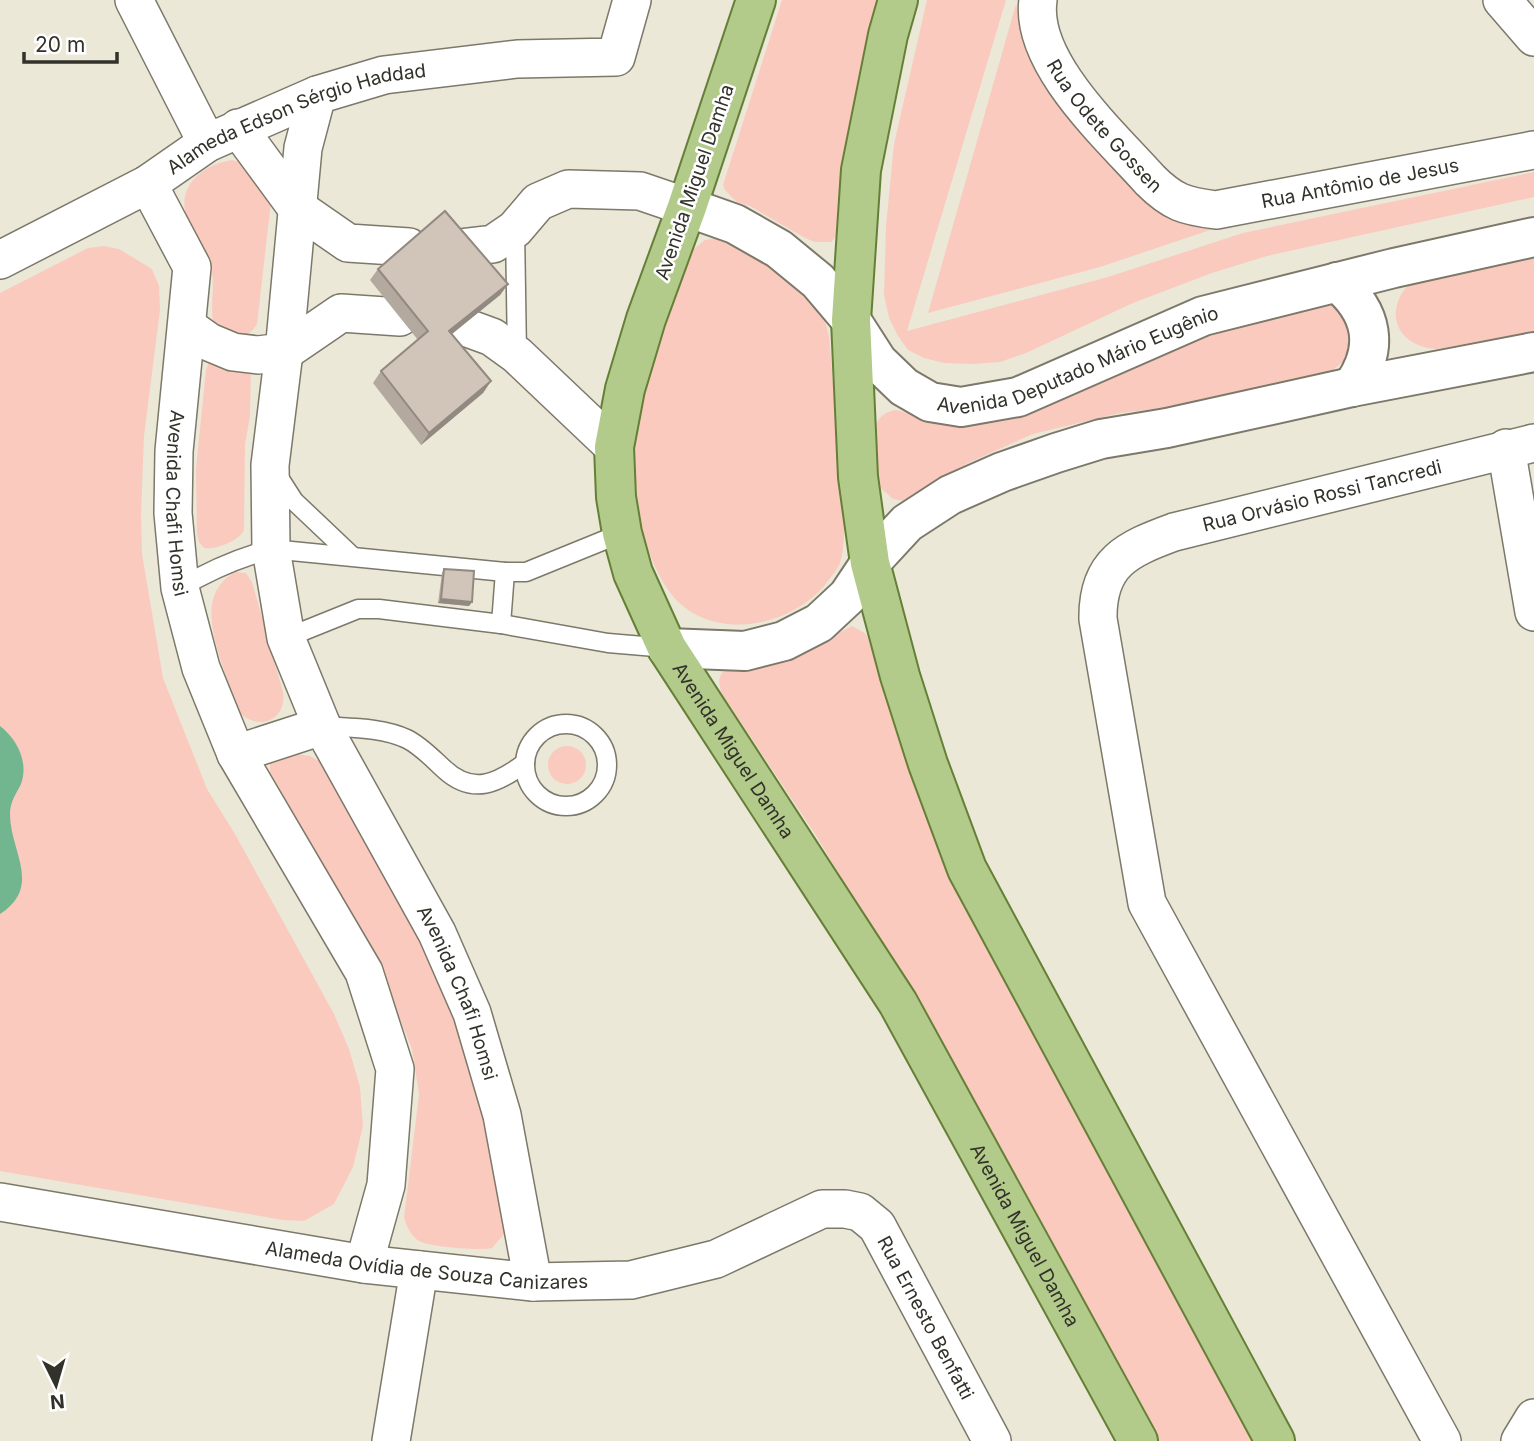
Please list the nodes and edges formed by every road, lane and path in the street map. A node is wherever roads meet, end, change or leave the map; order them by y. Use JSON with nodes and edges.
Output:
{"nodes":[{"id":1,"x":134,"y":0,"type":"edge"},
{"id":2,"x":632,"y":0,"type":"edge"},
{"id":3,"x":755,"y":0,"type":"edge"},
{"id":4,"x":898,"y":0,"type":"edge"},
{"id":5,"x":1502,"y":0,"type":"edge"},
{"id":6,"x":1038,"y":16,"type":"edge"},
{"id":7,"x":1534,"y":37,"type":"edge"},
{"id":8,"x":317,"y":95,"type":"junction"},
{"id":9,"x":222,"y":135,"type":"junction"},
{"id":10,"x":1534,"y":150,"type":"edge"},
{"id":11,"x":148,"y":184,"type":"junction"},
{"id":12,"x":1187,"y":206,"type":"joint"},
{"id":13,"x":296,"y":207,"type":"junction"},
{"id":14,"x":687,"y":207,"type":"junction"},
{"id":15,"x":515,"y":229,"type":"junction"},
{"id":16,"x":1534,"y":237,"type":"edge"},
{"id":17,"x":409,"y":247,"type":"edge"},
{"id":18,"x":459,"y":248,"type":"edge"},
{"id":19,"x":0,"y":260,"type":"edge"},
{"id":20,"x":1394,"y":268,"type":"junction"},
{"id":21,"x":1338,"y":282,"type":"junction"},
{"id":22,"x":400,"y":317,"type":"edge"},
{"id":23,"x":851,"y":320,"type":"junction"},
{"id":24,"x":462,"y":326,"type":"edge"},
{"id":25,"x":187,"y":327,"type":"junction"},
{"id":26,"x":284,"y":352,"type":"junction"},
{"id":27,"x":1534,"y":352,"type":"edge"},
{"id":28,"x":517,"y":355,"type":"junction"},
{"id":29,"x":1413,"y":375,"type":"junction"},
{"id":30,"x":1352,"y":387,"type":"junction"},
{"id":31,"x":1520,"y":446,"type":"edge"},
{"id":32,"x":614,"y":447,"type":"junction"},
{"id":33,"x":271,"y":465,"type":"junction"},
{"id":34,"x":622,"y":533,"type":"junction"},
{"id":35,"x":271,"y":549,"type":"junction"},
{"id":36,"x":351,"y":555,"type":"junction"},
{"id":37,"x":870,"y":563,"type":"junction"},
{"id":38,"x":505,"y":572,"type":"junction"},
{"id":39,"x":180,"y":588,"type":"junction"},
{"id":40,"x":1534,"y":612,"type":"edge"},
{"id":41,"x":501,"y":624,"type":"junction"},
{"id":42,"x":286,"y":638,"type":"junction"},
{"id":43,"x":667,"y":648,"type":"junction"},
{"id":44,"x":322,"y":726,"type":"junction"},
{"id":45,"x":236,"y":754,"type":"junction"},
{"id":46,"x":525,"y":763,"type":"junction"},
{"id":47,"x":503,"y":779,"type":"junction"},
{"id":48,"x":530,"y":785,"type":"junction"},
{"id":49,"x":0,"y":1202,"type":"edge"},
{"id":50,"x":845,"y":1209,"type":"joint"},
{"id":51,"x":364,"y":1264,"type":"junction"},
{"id":52,"x":419,"y":1270,"type":"junction"},
{"id":53,"x":533,"y":1282,"type":"junction"},
{"id":54,"x":1534,"y":1418,"type":"edge"},
{"id":55,"x":391,"y":1441,"type":"edge"},
{"id":56,"x":992,"y":1441,"type":"edge"},
{"id":57,"x":1138,"y":1441,"type":"edge"},
{"id":58,"x":1275,"y":1441,"type":"edge"},
{"id":59,"x":1441,"y":1441,"type":"edge"},
{"id":60,"x":1520,"y":1441,"type":"edge"}],
"edges":[{"from":1,"to":9,"type":"street"},
{"from":2,"to":8,"type":"street","name":"Alameda Edson Sérgio Haddad"},
{"from":3,"to":14,"type":"main road","name":"Avenida Miguel Damha"},
{"from":4,"to":23,"type":"main road"},
{"from":5,"to":7,"type":"street"},
{"from":6,"to":12,"type":"street","name":"Rua Odete Gossen"},
{"from":8,"to":9,"type":"street","name":"Alameda Edson Sérgio Haddad"},
{"from":8,"to":13,"type":"street","name":"Avenida Chafi Homsi"},
{"from":9,"to":11,"type":"street","name":"Alameda Edson Sérgio Haddad"},
{"from":9,"to":13,"type":"street"},
{"from":10,"to":12,"type":"street","name":"Rua Antômio de Jesus"},
{"from":11,"to":19,"type":"street","name":"Alameda Edson Sérgio Haddad"},
{"from":11,"to":25,"type":"street","name":"Avenida Chafi Homsi"},
{"from":13,"to":17,"type":"street"},
{"from":13,"to":26,"type":"street","name":"Avenida Chafi Homsi"},
{"from":14,"to":15,"type":"street"},
{"from":14,"to":23,"type":"street","name":"Avenida Deputado Mário Eugênio"},
{"from":14,"to":32,"type":"main road","name":"Avenida Miguel Damha"},
{"from":15,"to":18,"type":"street"},
{"from":15,"to":28,"type":"lane"},
{"from":16,"to":20,"type":"street","name":"Avenida Deputado Mário Eugênio"},
{"from":20,"to":21,"type":"street","name":"Avenida Deputado Mário Eugênio"},
{"from":20,"to":29,"type":"street"},
{"from":21,"to":23,"type":"street","name":"Avenida Deputado Mário Eugênio"},
{"from":21,"to":30,"type":"street"},
{"from":22,"to":26,"type":"street"},
{"from":23,"to":37,"type":"main road"},
{"from":24,"to":28,"type":"street"},
{"from":25,"to":26,"type":"street"},
{"from":25,"to":39,"type":"street","name":"Avenida Chafi Homsi"},
{"from":26,"to":33,"type":"street","name":"Avenida Chafi Homsi"},
{"from":27,"to":29,"type":"street"},
{"from":28,"to":32,"type":"street"},
{"from":29,"to":30,"type":"street"},
{"from":30,"to":37,"type":"street"},
{"from":31,"to":40,"type":"street"},
{"from":31,"to":59,"type":"street","name":"Rua Orvásio Rossi Tancredi"},
{"from":32,"to":34,"type":"main road","name":"Avenida Miguel Damha"},
{"from":33,"to":35,"type":"street","name":"Avenida Chafi Homsi"},
{"from":33,"to":36,"type":"lane"},
{"from":34,"to":38,"type":"lane"},
{"from":34,"to":43,"type":"main road","name":"Avenida Miguel Damha"},
{"from":35,"to":36,"type":"lane"},
{"from":35,"to":39,"type":"lane"},
{"from":35,"to":42,"type":"street","name":"Avenida Chafi Homsi"},
{"from":36,"to":38,"type":"lane"},
{"from":37,"to":43,"type":"street"},
{"from":37,"to":58,"type":"main road"},
{"from":38,"to":41,"type":"lane"},
{"from":39,"to":45,"type":"street","name":"Avenida Chafi Homsi"},
{"from":41,"to":42,"type":"lane"},
{"from":41,"to":43,"type":"lane"},
{"from":42,"to":44,"type":"street","name":"Avenida Chafi Homsi"},
{"from":43,"to":57,"type":"main road","name":"Avenida Miguel Damha"},
{"from":44,"to":45,"type":"street"},
{"from":44,"to":47,"type":"lane"},
{"from":44,"to":53,"type":"street","name":"Avenida Chafi Homsi"},
{"from":45,"to":51,"type":"street","name":"Avenida Chafi Homsi"},
{"from":46,"to":47,"type":"lane"},
{"from":46,"to":48,"type":"lane"},
{"from":46,"to":48,"type":"lane"},
{"from":47,"to":48,"type":"lane"},
{"from":49,"to":51,"type":"street","name":"Alameda Ovídia de Souza Canizares"},
{"from":50,"to":53,"type":"street","name":"Alameda Ovídia de Souza Canizares"},
{"from":50,"to":56,"type":"street","name":"Rua Ernesto Benfatti"},
{"from":51,"to":52,"type":"street","name":"Alameda Ovídia de Souza Canizares"},
{"from":52,"to":53,"type":"street","name":"Alameda Ovídia de Souza Canizares"},
{"from":52,"to":55,"type":"street"},
{"from":54,"to":60,"type":"street"}]}
